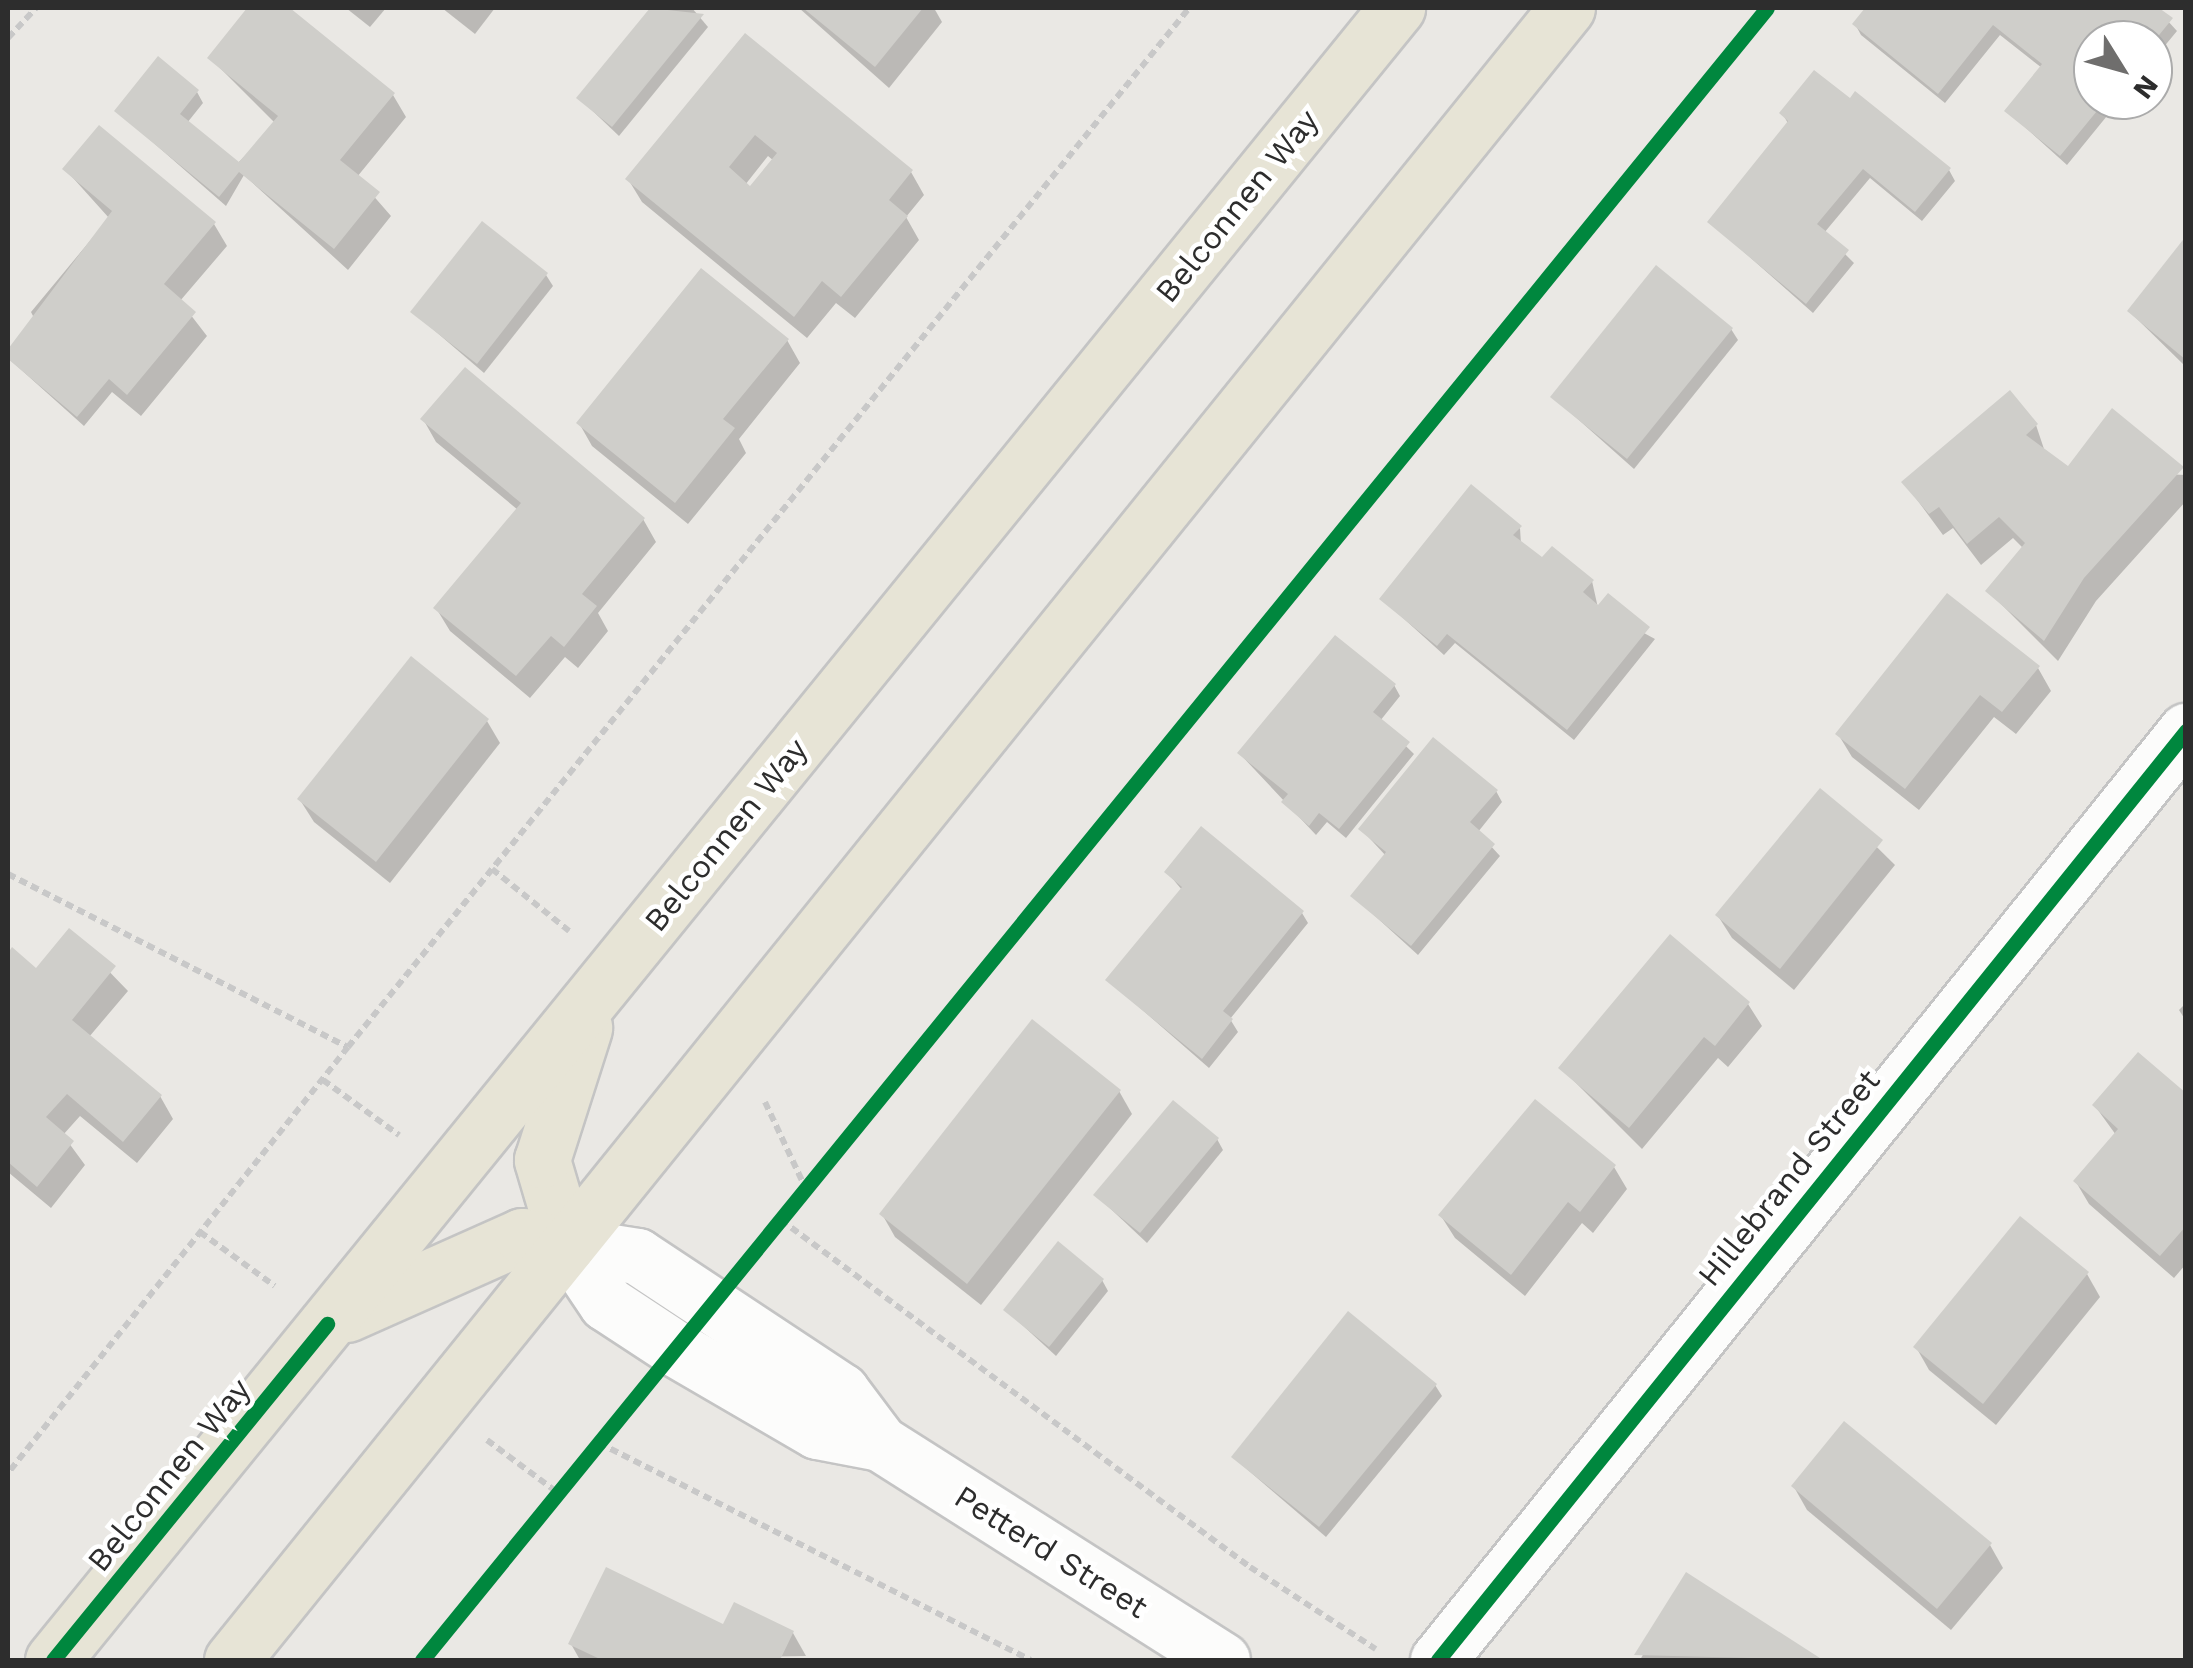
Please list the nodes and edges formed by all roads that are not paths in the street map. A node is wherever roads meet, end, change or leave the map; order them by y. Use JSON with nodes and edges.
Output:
{"nodes":[{"id":1,"x":1397,"y":8,"type":"edge"},
{"id":2,"x":1567,"y":8,"type":"edge"},
{"id":3,"x":2186,"y":732,"type":"edge"},
{"id":4,"x":593,"y":999,"type":"junction"},
{"id":5,"x":568,"y":1245,"type":"junction"},
{"id":6,"x":327,"y":1324,"type":"junction"},
{"id":7,"x":880,"y":1443,"type":"junction"},
{"id":8,"x":53,"y":1660,"type":"edge"},
{"id":9,"x":232,"y":1660,"type":"edge"},
{"id":10,"x":1222,"y":1660,"type":"edge"},
{"id":11,"x":1438,"y":1660,"type":"edge"}],
"edges":[{"from":1,"to":4,"type":"main road","name":"Belconnen Way"},
{"from":2,"to":5,"type":"main road"},
{"from":3,"to":11,"type":"street","name":"Hillebrand Street"},
{"from":4,"to":5,"type":"main road"},
{"from":4,"to":6,"type":"main road","name":"Belconnen Way"},
{"from":5,"to":6,"type":"main road"},
{"from":5,"to":7,"type":"street","name":"Petterd Street"},
{"from":5,"to":7,"type":"street","name":"Petterd Street"},
{"from":5,"to":9,"type":"main road"},
{"from":6,"to":8,"type":"main road","name":"Belconnen Way"},
{"from":7,"to":10,"type":"street","name":"Petterd Street"}]}
